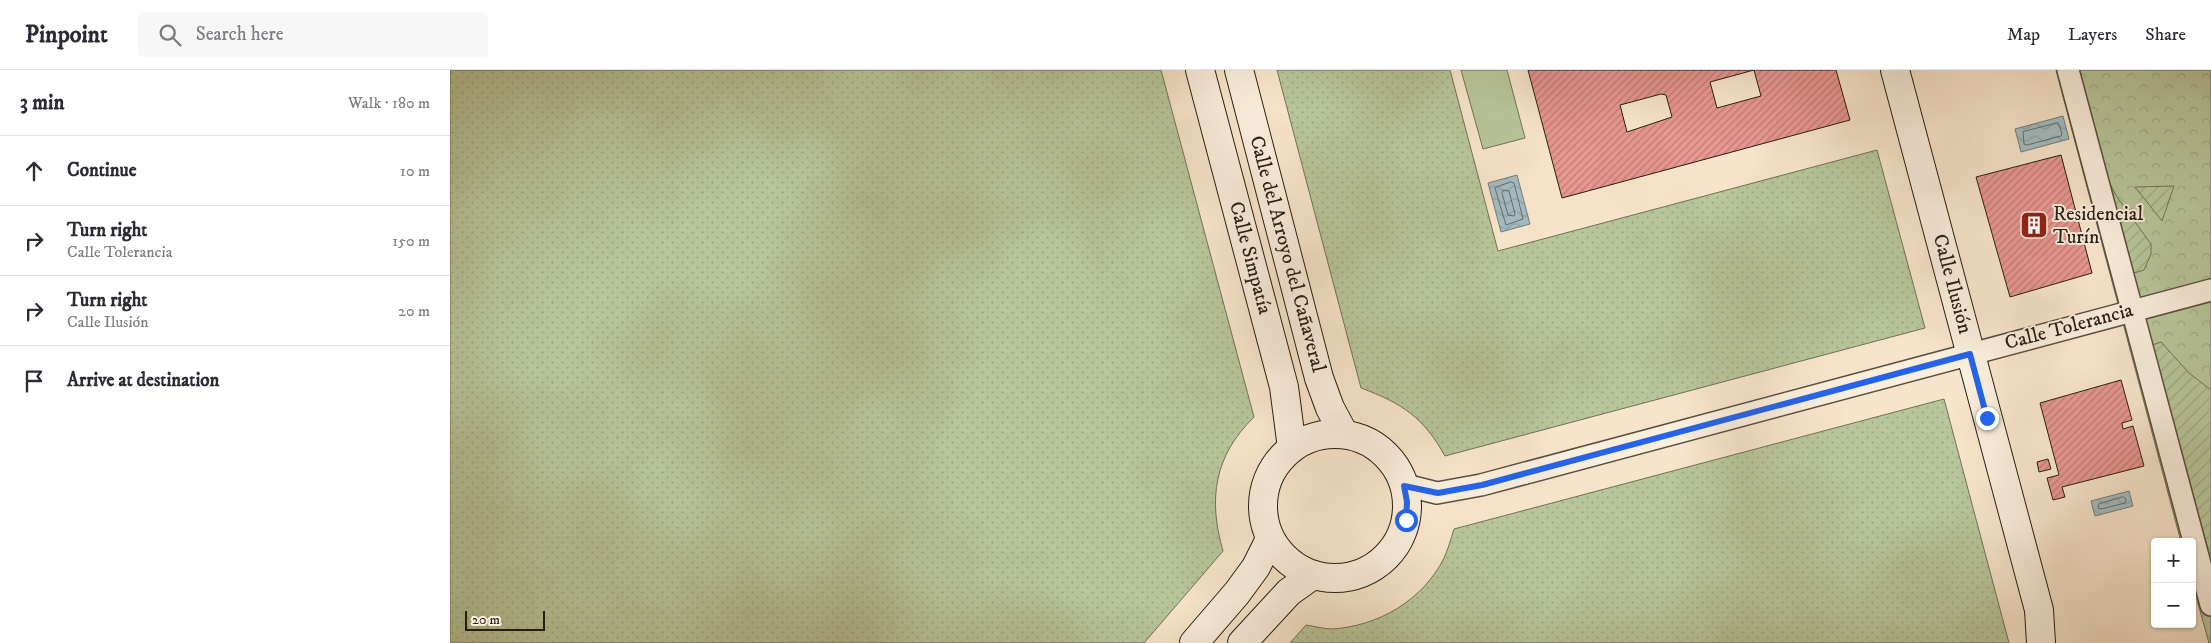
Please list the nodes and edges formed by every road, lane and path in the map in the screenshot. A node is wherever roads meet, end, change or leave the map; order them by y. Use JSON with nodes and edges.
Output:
{"nodes":[{"id":1,"x":1200,"y":70,"type":"edge"},
{"id":2,"x":1239,"y":70,"type":"edge"},
{"id":3,"x":1895,"y":70,"type":"edge"},
{"id":4,"x":2068,"y":70,"type":"edge"},
{"id":5,"x":2211,"y":290,"type":"edge"},
{"id":6,"x":2133,"y":310,"type":"junction"},
{"id":7,"x":1970,"y":354,"type":"junction"},
{"id":8,"x":1344,"y":434,"type":"junction"},
{"id":9,"x":1292,"y":448,"type":"junction"},
{"id":10,"x":1404,"y":486,"type":"junction"},
{"id":11,"x":1270,"y":539,"type":"junction"},
{"id":12,"x":1313,"y":575,"type":"junction"},
{"id":13,"x":2211,"y":606,"type":"edge"},
{"id":14,"x":1194,"y":643,"type":"edge"},
{"id":15,"x":1242,"y":643,"type":"edge"},
{"id":16,"x":2041,"y":643,"type":"edge"}],
"edges":[{"from":1,"to":9,"type":"main road","name":"Calle Simpatía"},
{"from":2,"to":8,"type":"main road","name":"Calle del Arroyo del Cañaveral"},
{"from":3,"to":7,"type":"main road","name":"Calle Ilusión"},
{"from":4,"to":6,"type":"street"},
{"from":5,"to":6,"type":"street","name":"Calle Tolerancia"},
{"from":6,"to":7,"type":"street","name":"Calle Tolerancia"},
{"from":6,"to":13,"type":"street"},
{"from":7,"to":10,"type":"street","name":"Calle Tolerancia"},
{"from":7,"to":16,"type":"main road","name":"Calle Ilusión"},
{"from":8,"to":9,"type":"main road"},
{"from":8,"to":10,"type":"main road"},
{"from":9,"to":11,"type":"main road"},
{"from":10,"to":12,"type":"main road"},
{"from":11,"to":12,"type":"main road"},
{"from":11,"to":14,"type":"main road"},
{"from":12,"to":15,"type":"main road"}]}
